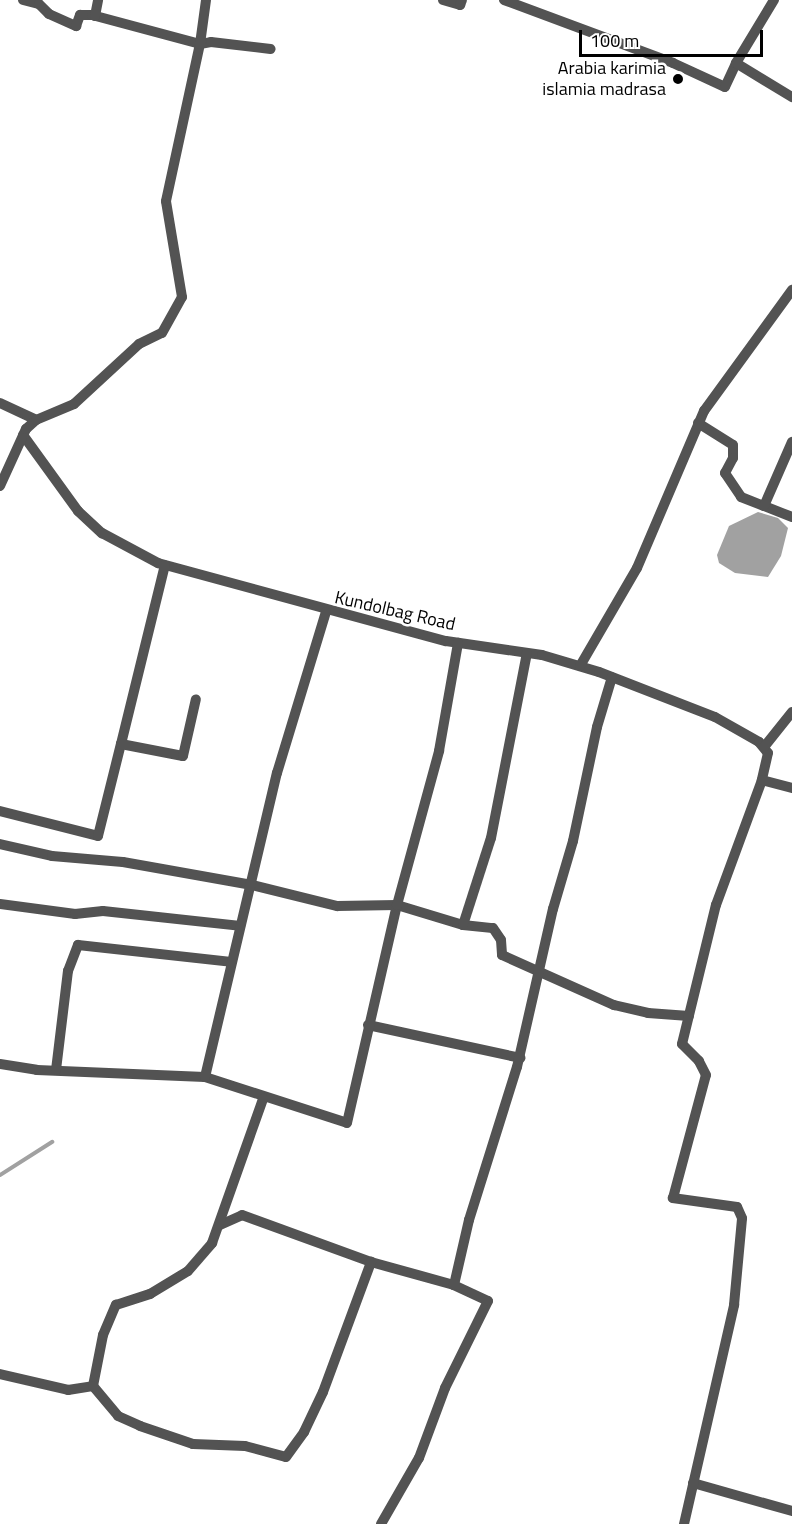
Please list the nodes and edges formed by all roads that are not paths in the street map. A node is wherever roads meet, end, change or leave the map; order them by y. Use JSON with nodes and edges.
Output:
{"nodes":[{"id":1,"x":23,"y":0,"type":"edge"},
{"id":2,"x":98,"y":0,"type":"edge"},
{"id":3,"x":206,"y":0,"type":"edge"},
{"id":4,"x":443,"y":0,"type":"edge"},
{"id":5,"x":462,"y":0,"type":"edge"},
{"id":6,"x":504,"y":0,"type":"edge"},
{"id":7,"x":774,"y":0,"type":"edge"},
{"id":8,"x":95,"y":15,"type":"junction"},
{"id":9,"x":200,"y":44,"type":"junction"},
{"id":10,"x":271,"y":49,"type":"dead end"},
{"id":11,"x":736,"y":63,"type":"junction"},
{"id":12,"x":792,"y":97,"type":"edge"},
{"id":13,"x":792,"y":290,"type":"edge"},
{"id":14,"x":0,"y":403,"type":"edge"},
{"id":15,"x":36,"y":420,"type":"junction"},
{"id":16,"x":699,"y":423,"type":"junction"},
{"id":17,"x":23,"y":435,"type":"junction"},
{"id":18,"x":792,"y":442,"type":"edge"},
{"id":19,"x":0,"y":486,"type":"edge"},
{"id":20,"x":765,"y":506,"type":"junction"},
{"id":21,"x":792,"y":517,"type":"edge"},
{"id":22,"x":165,"y":565,"type":"junction"},
{"id":23,"x":326,"y":612,"type":"junction"},
{"id":24,"x":458,"y":643,"type":"junction"},
{"id":25,"x":527,"y":653,"type":"junction"},
{"id":26,"x":580,"y":666,"type":"junction"},
{"id":27,"x":612,"y":677,"type":"junction"},
{"id":28,"x":196,"y":699,"type":"dead end"},
{"id":29,"x":792,"y":712,"type":"edge"},
{"id":30,"x":121,"y":744,"type":"junction"},
{"id":31,"x":764,"y":747,"type":"junction"},
{"id":32,"x":762,"y":780,"type":"junction"},
{"id":33,"x":792,"y":788,"type":"edge"},
{"id":34,"x":0,"y":811,"type":"edge"},
{"id":35,"x":0,"y":844,"type":"edge"},
{"id":36,"x":252,"y":885,"type":"junction"},
{"id":37,"x":0,"y":904,"type":"edge"},
{"id":38,"x":397,"y":905,"type":"junction"},
{"id":39,"x":463,"y":925,"type":"junction"},
{"id":40,"x":240,"y":926,"type":"junction"},
{"id":41,"x":231,"y":962,"type":"junction"},
{"id":42,"x":540,"y":970,"type":"junction"},
{"id":43,"x":689,"y":1016,"type":"junction"},
{"id":44,"x":368,"y":1025,"type":"junction"},
{"id":45,"x":520,"y":1058,"type":"junction"},
{"id":46,"x":0,"y":1064,"type":"edge"},
{"id":47,"x":56,"y":1070,"type":"junction"},
{"id":48,"x":205,"y":1077,"type":"junction"},
{"id":49,"x":263,"y":1099,"type":"junction"},
{"id":50,"x":220,"y":1226,"type":"junction"},
{"id":51,"x":371,"y":1262,"type":"junction"},
{"id":52,"x":454,"y":1285,"type":"junction"},
{"id":53,"x":0,"y":1374,"type":"edge"},
{"id":54,"x":93,"y":1386,"type":"junction"},
{"id":55,"x":693,"y":1483,"type":"junction"},
{"id":56,"x":792,"y":1511,"type":"edge"},
{"id":57,"x":381,"y":1524,"type":"edge"},
{"id":58,"x":684,"y":1524,"type":"edge"}],
"edges":[{"from":1,"to":8,"type":"street"},
{"from":2,"to":8,"type":"street"},
{"from":3,"to":9,"type":"street"},
{"from":4,"to":5,"type":"street"},
{"from":6,"to":11,"type":"street"},
{"from":7,"to":11,"type":"street"},
{"from":8,"to":9,"type":"street"},
{"from":9,"to":10,"type":"street"},
{"from":9,"to":15,"type":"street"},
{"from":11,"to":12,"type":"street"},
{"from":13,"to":16,"type":"street"},
{"from":14,"to":15,"type":"street"},
{"from":15,"to":17,"type":"street"},
{"from":16,"to":20,"type":"street"},
{"from":16,"to":26,"type":"street"},
{"from":17,"to":19,"type":"street"},
{"from":17,"to":22,"type":"street","name":"Kundolbag Road"},
{"from":18,"to":20,"type":"street"},
{"from":20,"to":21,"type":"street"},
{"from":22,"to":23,"type":"street","name":"Kundolbag Road"},
{"from":22,"to":30,"type":"street"},
{"from":23,"to":24,"type":"street","name":"Kundolbag Road"},
{"from":23,"to":36,"type":"street"},
{"from":24,"to":25,"type":"street","name":"Kundolbag Road"},
{"from":24,"to":38,"type":"street"},
{"from":25,"to":26,"type":"street","name":"Kundolbag Road"},
{"from":25,"to":39,"type":"street"},
{"from":26,"to":27,"type":"street","name":"Kundolbag Road"},
{"from":27,"to":31,"type":"street","name":"Kundolbag Road"},
{"from":27,"to":42,"type":"street"},
{"from":28,"to":30,"type":"street"},
{"from":29,"to":31,"type":"street"},
{"from":30,"to":34,"type":"street"},
{"from":31,"to":32,"type":"street"},
{"from":32,"to":33,"type":"street"},
{"from":32,"to":43,"type":"street"},
{"from":35,"to":36,"type":"street"},
{"from":36,"to":38,"type":"street"},
{"from":36,"to":40,"type":"street"},
{"from":37,"to":40,"type":"street"},
{"from":38,"to":39,"type":"street"},
{"from":38,"to":44,"type":"street"},
{"from":39,"to":42,"type":"street"},
{"from":40,"to":41,"type":"street"},
{"from":41,"to":47,"type":"street"},
{"from":41,"to":48,"type":"street"},
{"from":42,"to":43,"type":"street"},
{"from":42,"to":45,"type":"street"},
{"from":43,"to":55,"type":"street"},
{"from":44,"to":45,"type":"street"},
{"from":44,"to":49,"type":"street"},
{"from":45,"to":52,"type":"street"},
{"from":46,"to":47,"type":"street"},
{"from":47,"to":48,"type":"street"},
{"from":48,"to":49,"type":"street"},
{"from":49,"to":50,"type":"street"},
{"from":50,"to":51,"type":"street"},
{"from":50,"to":54,"type":"street"},
{"from":51,"to":52,"type":"street"},
{"from":51,"to":54,"type":"street"},
{"from":52,"to":57,"type":"street"},
{"from":53,"to":54,"type":"street"},
{"from":55,"to":56,"type":"street"},
{"from":55,"to":58,"type":"street"}]}
